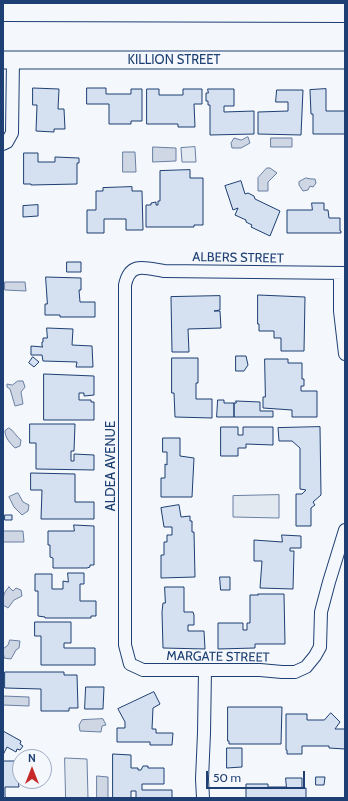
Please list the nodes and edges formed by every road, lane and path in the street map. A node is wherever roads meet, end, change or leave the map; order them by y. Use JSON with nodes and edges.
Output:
{"nodes":[{"id":1,"x":3,"y":10,"type":"edge"},
{"id":2,"x":345,"y":11,"type":"edge"},
{"id":3,"x":8,"y":60,"type":"edge"},
{"id":4,"x":345,"y":60,"type":"edge"},
{"id":5,"x":3,"y":144,"type":"edge"},
{"id":6,"x":132,"y":270,"type":"joint"},
{"id":7,"x":342,"y":273,"type":"edge"},
{"id":8,"x":345,"y":354,"type":"edge"},
{"id":9,"x":345,"y":530,"type":"edge"},
{"id":10,"x":130,"y":664,"type":"joint"},
{"id":11,"x":205,"y":670,"type":"junction"},
{"id":12,"x":203,"y":798,"type":"edge"}],
"edges":[{"from":1,"to":2,"type":"highway"},
{"from":3,"to":4,"type":"street","name":"KILLION STREET"},
{"from":3,"to":5,"type":"street"},
{"from":6,"to":7,"type":"street","name":"ALBERS STREET"},
{"from":6,"to":10,"type":"street","name":"ALDEA AVENUE"},
{"from":7,"to":8,"type":"street"},
{"from":9,"to":11,"type":"street","name":"MARGATE STREET"},
{"from":10,"to":11,"type":"street","name":"MARGATE STREET"},
{"from":11,"to":12,"type":"street"}]}
